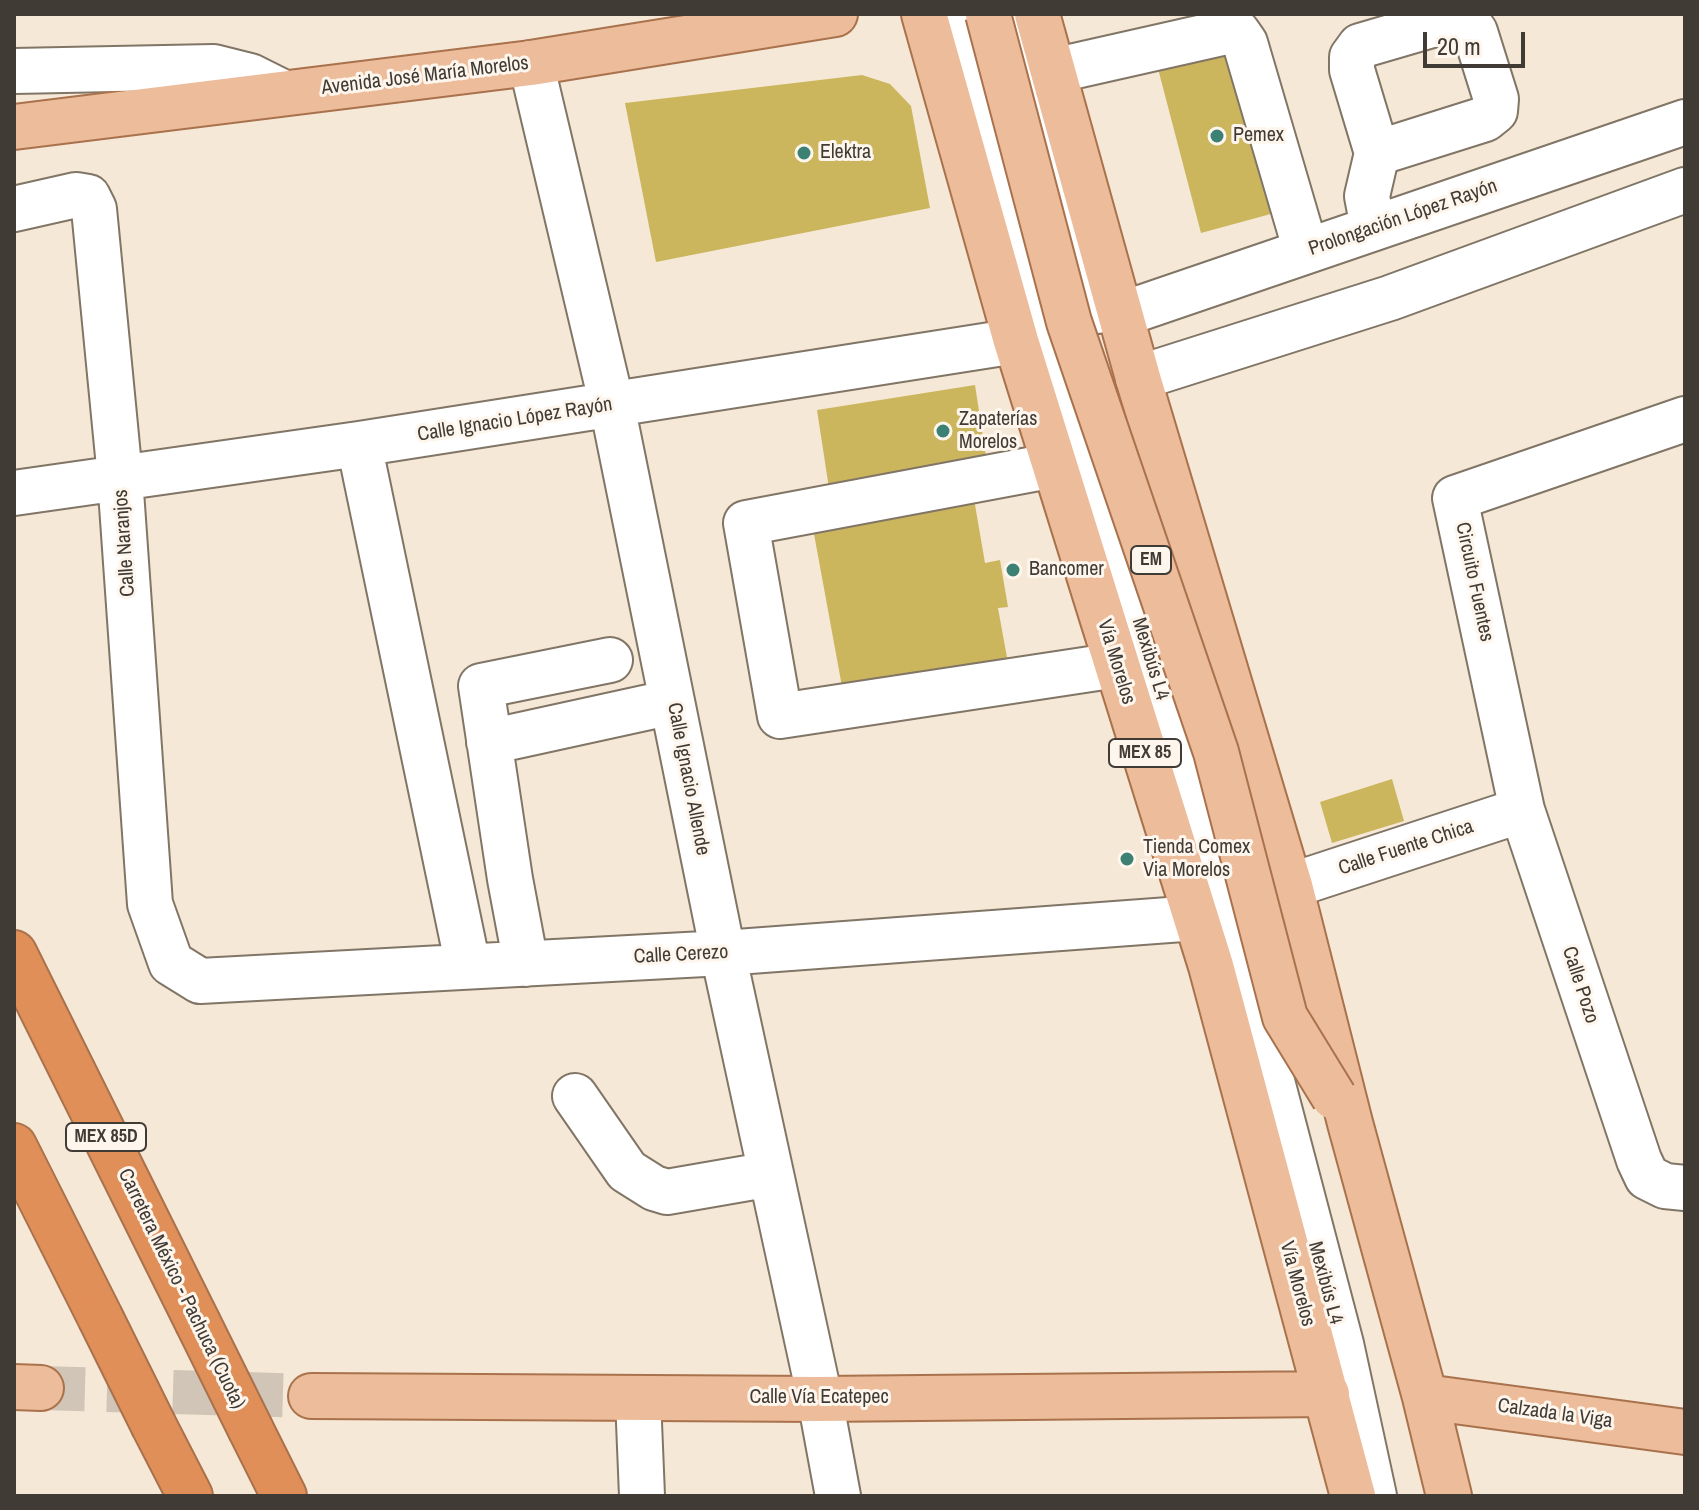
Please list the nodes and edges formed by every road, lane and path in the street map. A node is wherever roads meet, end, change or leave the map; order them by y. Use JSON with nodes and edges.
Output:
{"nodes":[{"id":1,"x":835,"y":14,"type":"edge"},
{"id":2,"x":924,"y":14,"type":"edge"},
{"id":3,"x":950,"y":14,"type":"edge"},
{"id":4,"x":988,"y":14,"type":"edge"},
{"id":5,"x":1015,"y":14,"type":"edge"},
{"id":6,"x":1037,"y":14,"type":"edge"},
{"id":7,"x":682,"y":26,"type":"edge"},
{"id":8,"x":531,"y":63,"type":"junction"},
{"id":9,"x":14,"y":71,"type":"edge"},
{"id":10,"x":1053,"y":71,"type":"junction"},
{"id":11,"x":284,"y":93,"type":"junction"},
{"id":12,"x":1685,"y":122,"type":"edge"},
{"id":13,"x":14,"y":127,"type":"edge"},
{"id":14,"x":1377,"y":153,"type":"dead end"},
{"id":15,"x":1685,"y":190,"type":"edge"},
{"id":16,"x":14,"y":209,"type":"edge"},
{"id":17,"x":1373,"y":228,"type":"junction"},
{"id":18,"x":1306,"y":251,"type":"junction"},
{"id":19,"x":1120,"y":315,"type":"junction"},
{"id":20,"x":1016,"y":341,"type":"junction"},
{"id":21,"x":1138,"y":378,"type":"junction"},
{"id":22,"x":612,"y":405,"type":"junction"},
{"id":23,"x":1685,"y":419,"type":"edge"},
{"id":24,"x":359,"y":444,"type":"junction"},
{"id":25,"x":1055,"y":465,"type":"junction"},
{"id":26,"x":120,"y":477,"type":"junction"},
{"id":27,"x":14,"y":493,"type":"edge"},
{"id":28,"x":610,"y":660,"type":"dead end"},
{"id":29,"x":1117,"y":665,"type":"junction"},
{"id":30,"x":672,"y":702,"type":"junction"},
{"id":31,"x":489,"y":742,"type":"junction"},
{"id":32,"x":1522,"y":810,"type":"junction"},
{"id":33,"x":1290,"y":886,"type":"junction"},
{"id":34,"x":1196,"y":918,"type":"junction"},
{"id":35,"x":14,"y":953,"type":"edge"},
{"id":36,"x":723,"y":953,"type":"junction"},
{"id":37,"x":171,"y":963,"type":"joint"},
{"id":38,"x":526,"y":964,"type":"junction"},
{"id":39,"x":468,"y":966,"type":"junction"},
{"id":40,"x":575,"y":1096,"type":"dead end"},
{"id":41,"x":1342,"y":1110,"type":"junction"},
{"id":42,"x":14,"y":1146,"type":"edge"},
{"id":43,"x":771,"y":1174,"type":"junction"},
{"id":44,"x":1685,"y":1188,"type":"edge"},
{"id":45,"x":1327,"y":1394,"type":"junction"},
{"id":46,"x":311,"y":1396,"type":"tunnel mouth"},
{"id":47,"x":1425,"y":1397,"type":"junction"},
{"id":48,"x":638,"y":1398,"type":"junction"},
{"id":49,"x":820,"y":1399,"type":"junction"},
{"id":50,"x":1685,"y":1432,"type":"edge"},
{"id":51,"x":190,"y":1496,"type":"edge"},
{"id":52,"x":284,"y":1496,"type":"edge"},
{"id":53,"x":642,"y":1496,"type":"edge"},
{"id":54,"x":838,"y":1496,"type":"edge"},
{"id":55,"x":1353,"y":1496,"type":"edge"},
{"id":56,"x":1374,"y":1496,"type":"edge"},
{"id":57,"x":1427,"y":1496,"type":"edge"},
{"id":58,"x":1449,"y":1496,"type":"edge"}],
"edges":[{"from":1,"to":7,"type":"main road","name":"Avenida José María Morelos"},
{"from":2,"to":20,"type":"main road","name":"Vía Morelos","number":"MEX 85"},
{"from":3,"to":56,"type":"street","name":"Mexibús L4"},
{"from":4,"to":41,"type":"main road","number":"EM","bridge":true},
{"from":5,"to":57,"type":"street"},
{"from":6,"to":10,"type":"main road"},
{"from":7,"to":8,"type":"main road","name":"Avenida José María Morelos"},
{"from":8,"to":11,"type":"main road","name":"Avenida José María Morelos"},
{"from":8,"to":22,"type":"street","name":"Calle Ignacio Allende"},
{"from":9,"to":11,"type":"street"},
{"from":10,"to":18,"type":"street"},
{"from":10,"to":19,"type":"main road"},
{"from":11,"to":13,"type":"main road","name":"Avenida José María Morelos"},
{"from":12,"to":17,"type":"street","name":"Prolongación López Rayón"},
{"from":14,"to":17,"type":"street"},
{"from":15,"to":21,"type":"street"},
{"from":16,"to":26,"type":"street","name":"Calle Naranjos"},
{"from":17,"to":18,"type":"street","name":"Prolongación López Rayón"},
{"from":18,"to":19,"type":"street","name":"Prolongación López Rayón"},
{"from":19,"to":21,"type":"main road"},
{"from":20,"to":22,"type":"street","name":"Calle Ignacio López Rayón"},
{"from":20,"to":25,"type":"main road","name":"Vía Morelos","number":"MEX 85"},
{"from":21,"to":33,"type":"main road"},
{"from":22,"to":24,"type":"street","name":"Calle Ignacio López Rayón"},
{"from":22,"to":30,"type":"street","name":"Calle Ignacio Allende"},
{"from":23,"to":32,"type":"street","name":"Circuito Fuentes"},
{"from":24,"to":26,"type":"street","name":"Calle Ignacio López Rayón"},
{"from":24,"to":39,"type":"street"},
{"from":25,"to":29,"type":"main road","name":"Vía Morelos","number":"MEX 85"},
{"from":25,"to":29,"type":"street"},
{"from":26,"to":27,"type":"street","name":"Calle Ignacio López Rayón"},
{"from":26,"to":37,"type":"street","name":"Calle Naranjos"},
{"from":28,"to":31,"type":"street"},
{"from":29,"to":34,"type":"main road","name":"Vía Morelos","number":"MEX 85"},
{"from":30,"to":31,"type":"street"},
{"from":30,"to":36,"type":"street","name":"Calle Ignacio Allende"},
{"from":31,"to":38,"type":"street"},
{"from":32,"to":33,"type":"street","name":"Calle Fuente Chica"},
{"from":32,"to":44,"type":"street","name":"Calle Pozo"},
{"from":33,"to":41,"type":"main road"},
{"from":34,"to":36,"type":"street","name":"Calle Cerezo"},
{"from":34,"to":45,"type":"main road","name":"Vía Morelos","number":"MEX 85"},
{"from":35,"to":52,"type":"highway","name":"Carretera México - Pachuca (Cuota)","number":"MEX 85D","bridge":true},
{"from":36,"to":38,"type":"street","name":"Calle Cerezo"},
{"from":36,"to":43,"type":"street","name":"Calle Ignacio Allende"},
{"from":37,"to":39,"type":"street","name":"Calle Cerezo"},
{"from":38,"to":39,"type":"street","name":"Calle Cerezo"},
{"from":40,"to":43,"type":"street"},
{"from":41,"to":47,"type":"main road"},
{"from":42,"to":51,"type":"highway","bridge":true},
{"from":43,"to":49,"type":"street","name":"Calle Ignacio Allende"},
{"from":45,"to":49,"type":"main road","name":"Calle Vía Ecatepec"},
{"from":45,"to":55,"type":"main road","name":"Vía Morelos","number":"MEX 85"},
{"from":46,"to":48,"type":"main road","name":"Calle Vía Ecatepec"},
{"from":47,"to":50,"type":"main road","name":"Calzada la Viga"},
{"from":47,"to":58,"type":"main road"},
{"from":48,"to":49,"type":"main road","name":"Calle Vía Ecatepec"},
{"from":48,"to":53,"type":"street"},
{"from":49,"to":54,"type":"street","name":"Calle Ignacio Allende"}]}
